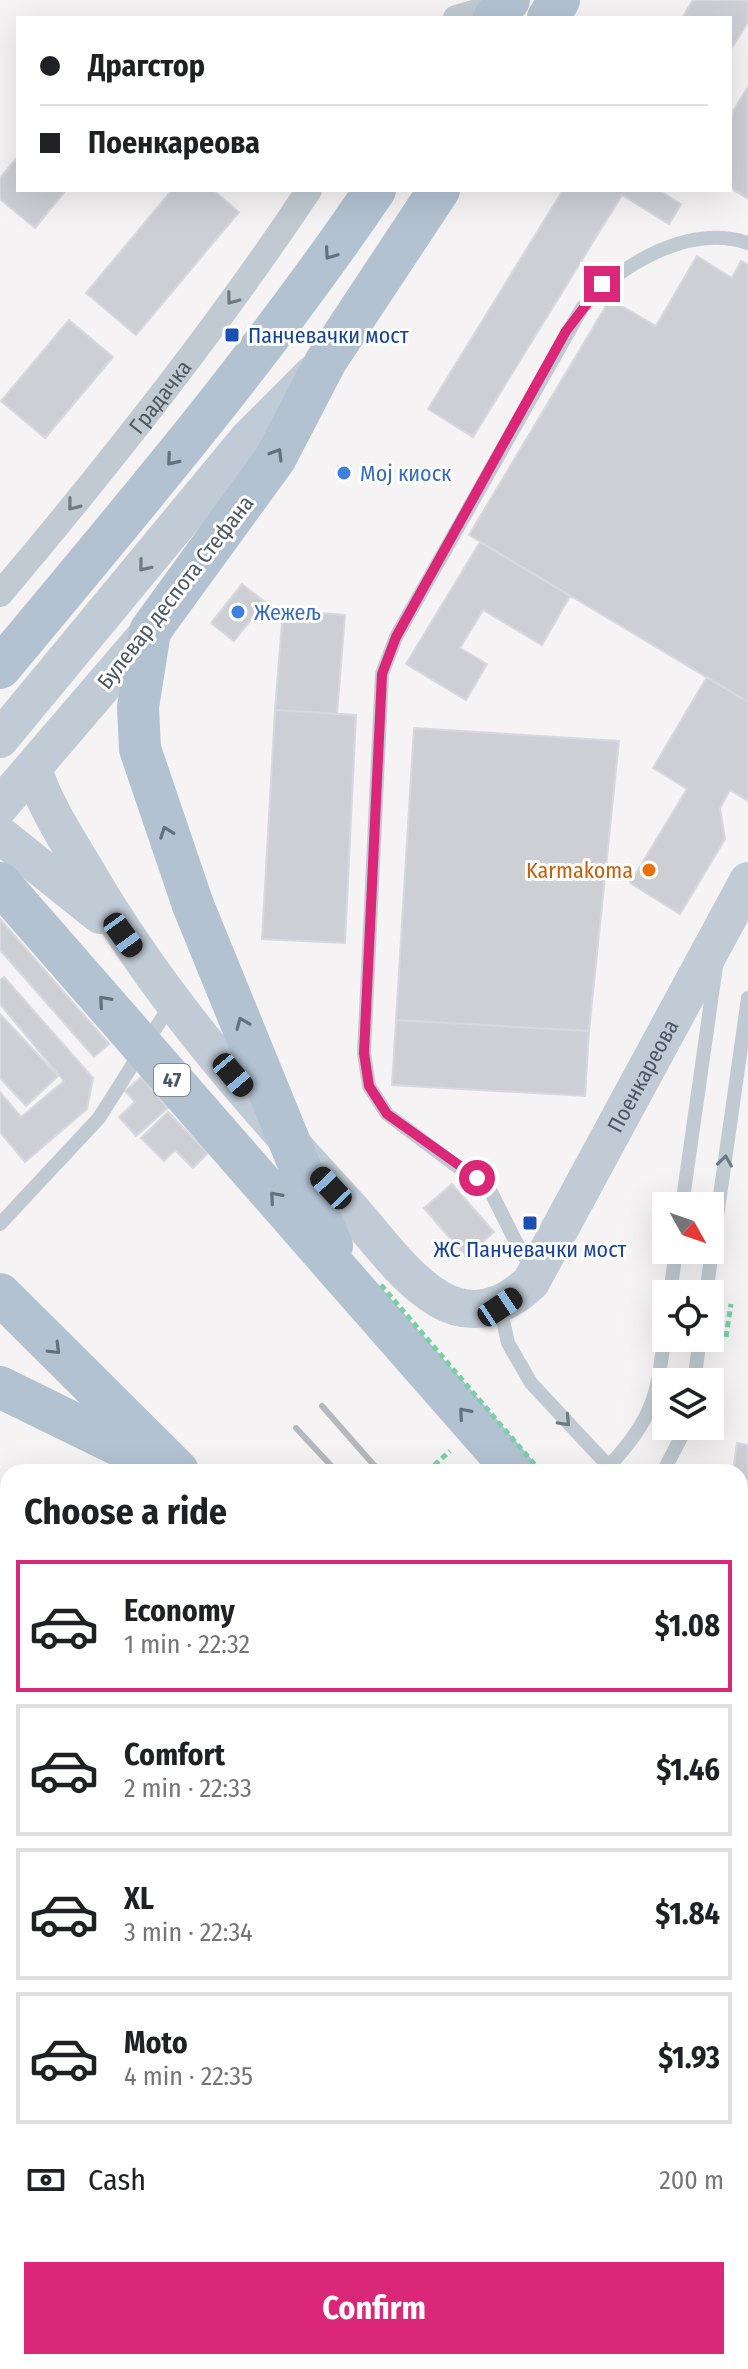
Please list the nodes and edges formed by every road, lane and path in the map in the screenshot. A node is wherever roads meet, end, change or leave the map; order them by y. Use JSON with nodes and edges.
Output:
{"nodes":[{"id":1,"x":502,"y":7,"type":"edge"},
{"id":2,"x":464,"y":16,"type":"edge"},
{"id":3,"x":308,"y":192,"type":"edge"},
{"id":4,"x":374,"y":192,"type":"edge"},
{"id":5,"x":438,"y":192,"type":"edge"},
{"id":6,"x":748,"y":243,"type":"edge"},
{"id":7,"x":326,"y":361,"type":"junction"},
{"id":8,"x":0,"y":594,"type":"edge"},
{"id":9,"x":150,"y":631,"type":"junction"},
{"id":10,"x":0,"y":668,"type":"edge"},
{"id":11,"x":0,"y":739,"type":"edge"},
{"id":12,"x":33,"y":769,"type":"junction"},
{"id":13,"x":0,"y":806,"type":"edge"},
{"id":14,"x":0,"y":835,"type":"edge"},
{"id":15,"x":748,"y":881,"type":"edge"},
{"id":16,"x":0,"y":883,"type":"edge"},
{"id":17,"x":722,"y":930,"type":"junction"},
{"id":18,"x":123,"y":935,"type":"junction"},
{"id":19,"x":748,"y":998,"type":"edge"},
{"id":20,"x":172,"y":1003,"type":"junction"},
{"id":21,"x":684,"y":1192,"type":"edge"},
{"id":22,"x":0,"y":1224,"type":"edge"},
{"id":23,"x":538,"y":1269,"type":"junction"},
{"id":24,"x":344,"y":1277,"type":"junction"},
{"id":25,"x":708,"y":1280,"type":"edge"},
{"id":26,"x":0,"y":1294,"type":"edge"},
{"id":27,"x":731,"y":1298,"type":"dead end"},
{"id":28,"x":500,"y":1307,"type":"junction"},
{"id":29,"x":724,"y":1345,"type":"dead end"},
{"id":30,"x":662,"y":1352,"type":"edge"},
{"id":31,"x":0,"y":1387,"type":"edge"},
{"id":32,"x":680,"y":1440,"type":"edge"},
{"id":33,"x":459,"y":1443,"type":"dead end"},
{"id":34,"x":157,"y":1464,"type":"edge"},
{"id":35,"x":171,"y":1464,"type":"edge"},
{"id":36,"x":436,"y":1464,"type":"edge"},
{"id":37,"x":508,"y":1464,"type":"edge"},
{"id":38,"x":606,"y":1464,"type":"edge"},
{"id":39,"x":615,"y":1464,"type":"edge"},
{"id":40,"x":667,"y":1464,"type":"edge"}],
"edges":[{"from":1,"to":2,"type":"street"},
{"from":3,"to":8,"type":"street","name":"Градачка","one_way":true},
{"from":4,"to":10,"type":"main road","one_way":true},
{"from":5,"to":7,"type":"main road","name":"Булевар деспота Стефана"},
{"from":6,"to":23,"type":"lane"},
{"from":9,"to":7,"type":"main road","name":"Булевар деспота Стефана","one_way":true},
{"from":7,"to":11,"type":"street","name":"Булевар деспота Стефана","one_way":true},
{"from":9,"to":12,"type":"street","name":"Булевар деспота Стефана"},
{"from":24,"to":9,"type":"main road","one_way":true,"bridge":true},
{"from":12,"to":13,"type":"street","name":"Булевар деспота Стефана"},
{"from":12,"to":18,"type":"street"},
{"from":14,"to":18,"type":"street"},
{"from":15,"to":17,"type":"street","name":"Поенкареова"},
{"from":24,"to":16,"type":"main road","number":"47","one_way":true,"bridge":true},
{"from":17,"to":21,"type":"lane"},
{"from":17,"to":23,"type":"street","name":"Поенкареова"},
{"from":18,"to":20,"type":"street"},
{"from":25,"to":19,"type":"lane","one_way":true},
{"from":20,"to":22,"type":"lane"},
{"from":20,"to":28,"type":"street"},
{"from":23,"to":28,"type":"street","name":"Поенкареова"},
{"from":37,"to":24,"type":"main road","number":"47","one_way":true},
{"from":26,"to":35,"type":"main road","one_way":true},
{"from":27,"to":29,"type":"path"},
{"from":28,"to":38,"type":"lane","one_way":true},
{"from":30,"to":39,"type":"lane"},
{"from":31,"to":34,"type":"main road","bridge":true},
{"from":32,"to":40,"type":"lane"},
{"from":33,"to":36,"type":"path"}]}
